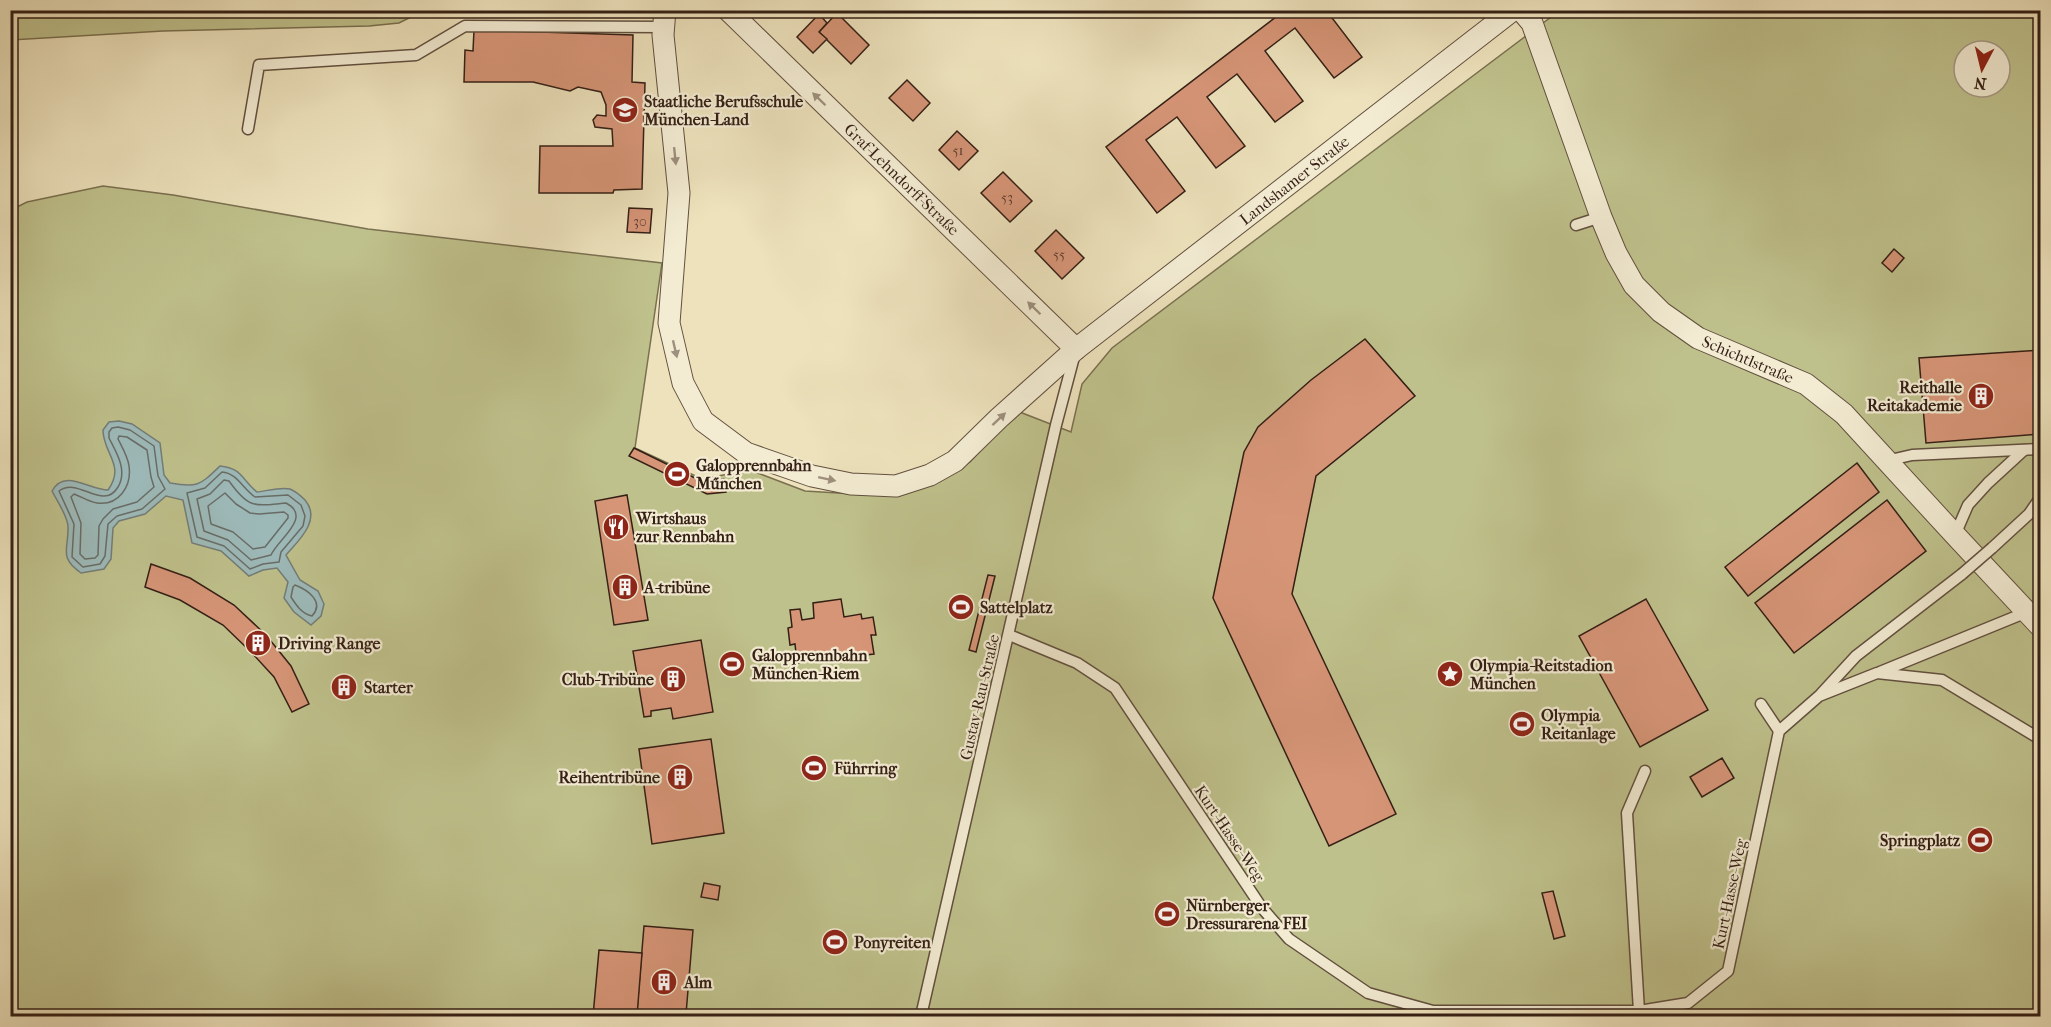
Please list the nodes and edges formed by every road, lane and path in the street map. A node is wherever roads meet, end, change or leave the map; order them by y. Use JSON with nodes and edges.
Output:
{"nodes":[{"id":1,"x":728,"y":10,"type":"edge"},
{"id":2,"x":1513,"y":10,"type":"edge"},
{"id":3,"x":1521,"y":10,"type":"edge"},
{"id":4,"x":664,"y":24,"type":"edge"},
{"id":5,"x":248,"y":129,"type":"dead end"},
{"id":6,"x":1601,"y":217,"type":"junction"},
{"id":7,"x":1576,"y":225,"type":"dead end"},
{"id":8,"x":1076,"y":349,"type":"junction"},
{"id":9,"x":2040,"y":449,"type":"edge"},
{"id":10,"x":2024,"y":450,"type":"junction"},
{"id":11,"x":1886,"y":461,"type":"junction"},
{"id":12,"x":2040,"y":498,"type":"edge"},
{"id":13,"x":1955,"y":536,"type":"junction"},
{"id":14,"x":2034,"y":619,"type":"edge"},
{"id":15,"x":1009,"y":635,"type":"junction"},
{"id":16,"x":1877,"y":673,"type":"junction"},
{"id":17,"x":1819,"y":696,"type":"junction"},
{"id":18,"x":1761,"y":704,"type":"dead end"},
{"id":19,"x":1779,"y":731,"type":"junction"},
{"id":20,"x":2040,"y":739,"type":"edge"},
{"id":21,"x":1644,"y":771,"type":"dead end"},
{"id":22,"x":1639,"y":1011,"type":"junction"},
{"id":23,"x":921,"y":1017,"type":"edge"}],
"edges":[{"from":8,"to":1,"type":"street","name":"Graf-Lehndorff-Straße","one_way":true},
{"from":2,"to":8,"type":"street","name":"Landshamer Straße"},
{"from":3,"to":6,"type":"street","name":"Schichtlstraße"},
{"from":4,"to":5,"type":"lane"},
{"from":4,"to":8,"type":"street","name":"Landshamer Straße","one_way":true},
{"from":6,"to":7,"type":"lane"},
{"from":6,"to":11,"type":"street","name":"Schichtlstraße"},
{"from":8,"to":15,"type":"lane","name":"Gustav-Rau-Straße"},
{"from":9,"to":10,"type":"lane"},
{"from":10,"to":11,"type":"lane"},
{"from":10,"to":13,"type":"lane"},
{"from":11,"to":13,"type":"street","name":"Schichtlstraße"},
{"from":12,"to":17,"type":"lane","bridge":true},
{"from":13,"to":14,"type":"street","name":"Schichtlstraße"},
{"from":14,"to":16,"type":"lane"},
{"from":15,"to":22,"type":"lane","name":"Kurt-Hasse-Weg"},
{"from":15,"to":23,"type":"lane","name":"Gustav-Rau-Straße"},
{"from":16,"to":17,"type":"lane"},
{"from":16,"to":20,"type":"lane"},
{"from":17,"to":19,"type":"lane"},
{"from":18,"to":19,"type":"lane"},
{"from":19,"to":22,"type":"lane","name":"Kurt-Hasse-Weg"},
{"from":21,"to":22,"type":"lane"}]}
